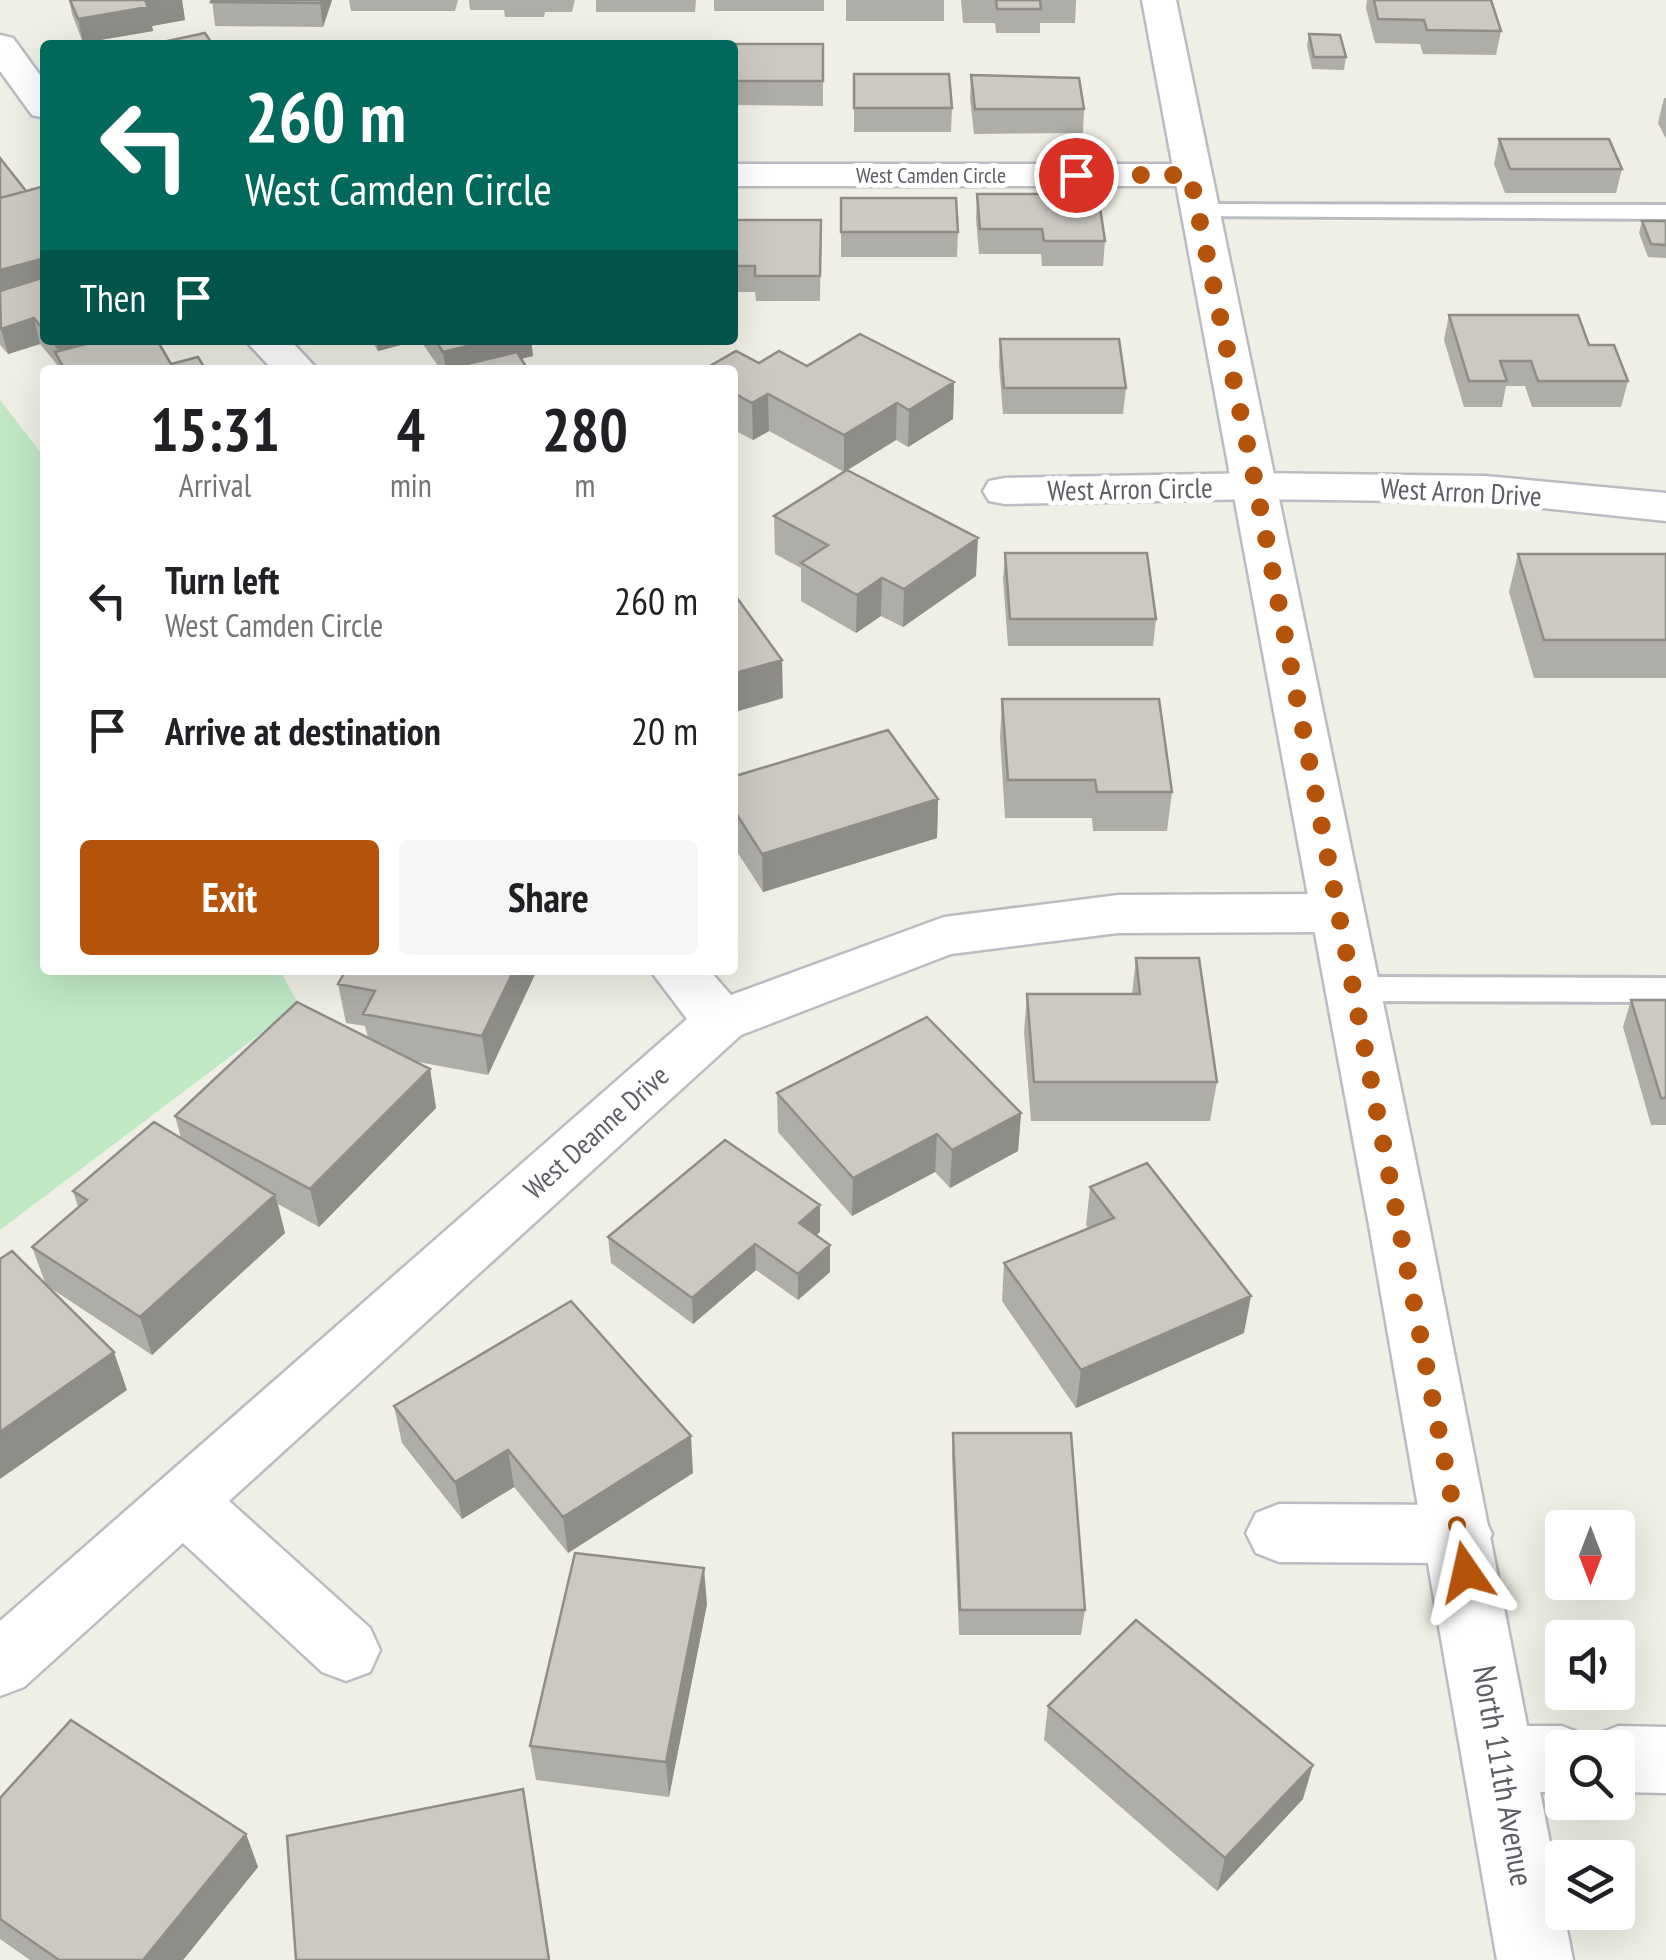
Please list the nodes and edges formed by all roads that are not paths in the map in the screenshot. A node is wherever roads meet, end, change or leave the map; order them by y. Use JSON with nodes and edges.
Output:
{"nodes":[{"id":1,"x":1159,"y":0,"type":"edge"},
{"id":2,"x":0,"y":46,"type":"edge"},
{"id":3,"x":40,"y":100,"type":"edge"},
{"id":4,"x":738,"y":175,"type":"edge"},
{"id":5,"x":1193,"y":193,"type":"junction"},
{"id":6,"x":1666,"y":212,"type":"edge"},
{"id":7,"x":271,"y":345,"type":"edge"},
{"id":8,"x":293,"y":365,"type":"edge"},
{"id":9,"x":1256,"y":486,"type":"junction"},
{"id":10,"x":1006,"y":491,"type":"dead end"},
{"id":11,"x":1666,"y":507,"type":"edge"},
{"id":12,"x":1336,"y":913,"type":"junction"},
{"id":13,"x":681,"y":975,"type":"edge"},
{"id":14,"x":1352,"y":989,"type":"junction"},
{"id":15,"x":1666,"y":990,"type":"edge"},
{"id":16,"x":721,"y":1021,"type":"junction"},
{"id":17,"x":185,"y":1503,"type":"junction"},
{"id":18,"x":1279,"y":1533,"type":"dead end"},
{"id":19,"x":1458,"y":1534,"type":"junction"},
{"id":20,"x":346,"y":1650,"type":"dead end"},
{"id":21,"x":0,"y":1665,"type":"edge"},
{"id":22,"x":1531,"y":1759,"type":"edge"},
{"id":23,"x":1635,"y":1759,"type":"edge"},
{"id":24,"x":1666,"y":1760,"type":"edge"},
{"id":25,"x":1536,"y":1960,"type":"edge"}],
"edges":[{"from":1,"to":5,"type":"street","name":"North 111th Avenue"},
{"from":2,"to":3,"type":"street"},
{"from":4,"to":5,"type":"street","name":"West Camden Circle"},
{"from":5,"to":6,"type":"lane"},
{"from":5,"to":9,"type":"street","name":"North 111th Avenue"},
{"from":7,"to":8,"type":"street"},
{"from":9,"to":10,"type":"street","name":"West Arron Circle"},
{"from":9,"to":11,"type":"street","name":"West Arron Drive"},
{"from":9,"to":12,"type":"street","name":"North 111th Avenue"},
{"from":12,"to":14,"type":"street","name":"North 111th Avenue"},
{"from":12,"to":16,"type":"street","name":"West Deanne Drive"},
{"from":13,"to":16,"type":"street"},
{"from":14,"to":15,"type":"lane"},
{"from":14,"to":19,"type":"street","name":"North 111th Avenue"},
{"from":16,"to":17,"type":"street","name":"West Deanne Drive"},
{"from":17,"to":20,"type":"street"},
{"from":17,"to":21,"type":"street","name":"West Deanne Drive"},
{"from":18,"to":19,"type":"street"},
{"from":19,"to":22,"type":"street","name":"North 111th Avenue"},
{"from":22,"to":25,"type":"street","name":"North 111th Avenue"},
{"from":23,"to":24,"type":"street"}]}
